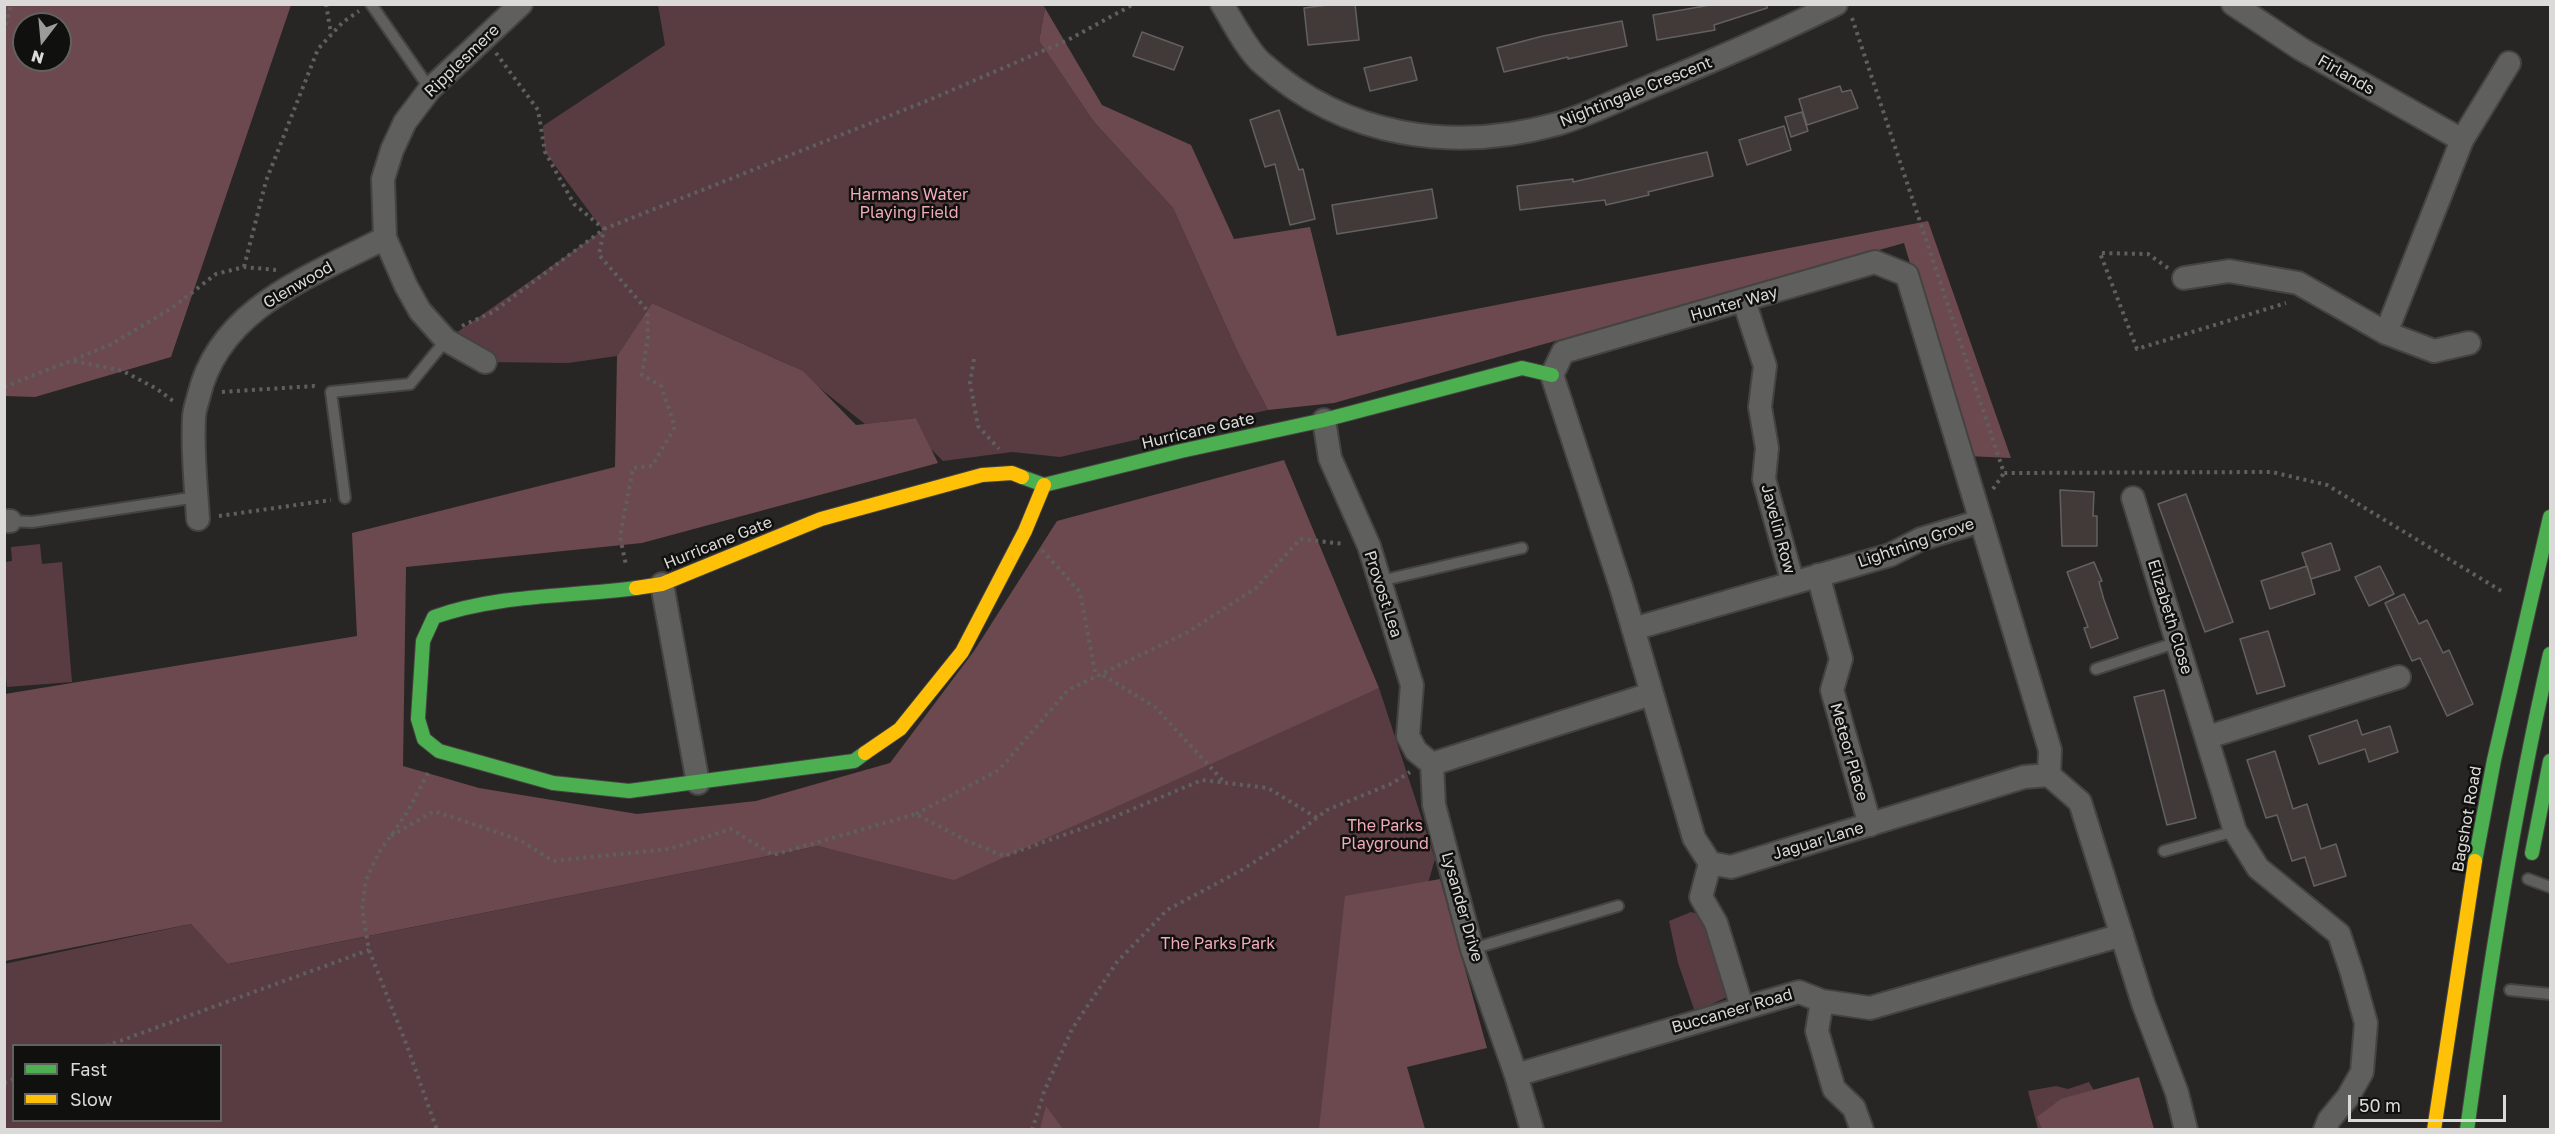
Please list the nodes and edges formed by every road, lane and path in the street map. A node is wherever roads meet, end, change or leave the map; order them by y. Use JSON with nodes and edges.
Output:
{"nodes":[{"id":1,"x":9,"y":4,"type":"edge"},
{"id":2,"x":326,"y":4,"type":"edge"},
{"id":3,"x":370,"y":4,"type":"edge"},
{"id":4,"x":521,"y":4,"type":"edge"},
{"id":5,"x":1134,"y":4,"type":"edge"},
{"id":6,"x":1222,"y":4,"type":"edge"},
{"id":7,"x":2233,"y":4,"type":"edge"},
{"id":8,"x":1844,"y":10,"type":"edge"},
{"id":9,"x":4,"y":32,"type":"edge"},
{"id":10,"x":331,"y":35,"type":"junction"},
{"id":11,"x":485,"y":38,"type":"junction"},
{"id":12,"x":2509,"y":63,"type":"dead end"},
{"id":13,"x":430,"y":89,"type":"junction"},
{"id":14,"x":2462,"y":140,"type":"junction"},
{"id":15,"x":603,"y":230,"type":"junction"},
{"id":16,"x":385,"y":238,"type":"junction"},
{"id":17,"x":244,"y":267,"type":"junction"},
{"id":18,"x":280,"y":270,"type":"dead end"},
{"id":19,"x":2184,"y":278,"type":"joint"},
{"id":20,"x":2298,"y":283,"type":"junction"},
{"id":21,"x":1744,"y":301,"type":"junction"},
{"id":22,"x":2386,"y":333,"type":"junction"},
{"id":23,"x":443,"y":338,"type":"junction"},
{"id":24,"x":2469,"y":343,"type":"dead end"},
{"id":25,"x":974,"y":359,"type":"dead end"},
{"id":26,"x":72,"y":361,"type":"junction"},
{"id":27,"x":485,"y":362,"type":"dead end"},
{"id":28,"x":1552,"y":375,"type":"junction"},
{"id":29,"x":4,"y":387,"type":"edge"},
{"id":30,"x":331,"y":392,"type":"junction"},
{"id":31,"x":199,"y":393,"type":"junction"},
{"id":32,"x":194,"y":416,"type":"junction"},
{"id":33,"x":1324,"y":420,"type":"junction"},
{"id":34,"x":1012,"y":473,"type":"junction"},
{"id":35,"x":1044,"y":485,"type":"junction"},
{"id":36,"x":345,"y":498,"type":"joint"},
{"id":37,"x":2133,"y":498,"type":"dead end"},
{"id":38,"x":197,"y":508,"type":"junction"},
{"id":39,"x":2550,"y":518,"type":"edge"},
{"id":40,"x":8,"y":521,"type":"edge"},
{"id":41,"x":1981,"y":521,"type":"junction"},
{"id":42,"x":1025,"y":531,"type":"junction"},
{"id":43,"x":1369,"y":546,"type":"junction"},
{"id":44,"x":1522,"y":548,"type":"dead end"},
{"id":45,"x":1818,"y":575,"type":"junction"},
{"id":46,"x":1380,"y":581,"type":"junction"},
{"id":47,"x":1793,"y":582,"type":"junction"},
{"id":48,"x":662,"y":584,"type":"junction"},
{"id":49,"x":631,"y":588,"type":"junction"},
{"id":50,"x":2503,"y":592,"type":"dead end"},
{"id":51,"x":1633,"y":628,"type":"junction"},
{"id":52,"x":2178,"y":642,"type":"junction"},
{"id":53,"x":2550,"y":654,"type":"edge"},
{"id":54,"x":2096,"y":669,"type":"dead end"},
{"id":55,"x":1102,"y":674,"type":"junction"},
{"id":56,"x":1096,"y":677,"type":"junction"},
{"id":57,"x":2399,"y":677,"type":"dead end"},
{"id":58,"x":1651,"y":694,"type":"junction"},
{"id":59,"x":2208,"y":737,"type":"junction"},
{"id":60,"x":440,"y":751,"type":"junction"},
{"id":61,"x":2550,"y":761,"type":"edge"},
{"id":62,"x":1432,"y":764,"type":"junction"},
{"id":63,"x":2049,"y":775,"type":"junction"},
{"id":64,"x":698,"y":783,"type":"junction"},
{"id":65,"x":1225,"y":783,"type":"junction"},
{"id":66,"x":916,"y":814,"type":"junction"},
{"id":67,"x":1317,"y":818,"type":"junction"},
{"id":68,"x":1870,"y":825,"type":"junction"},
{"id":69,"x":2543,"y":828,"type":"edge"},
{"id":70,"x":2235,"y":831,"type":"junction"},
{"id":71,"x":391,"y":836,"type":"junction"},
{"id":72,"x":2164,"y":851,"type":"dead end"},
{"id":73,"x":1710,"y":863,"type":"junction"},
{"id":74,"x":2527,"y":885,"type":"joint"},
{"id":75,"x":2550,"y":887,"type":"edge"},
{"id":76,"x":1618,"y":906,"type":"dead end"},
{"id":77,"x":2122,"y":936,"type":"junction"},
{"id":78,"x":1472,"y":949,"type":"junction"},
{"id":79,"x":369,"y":950,"type":"junction"},
{"id":80,"x":2509,"y":990,"type":"dead end"},
{"id":81,"x":2550,"y":994,"type":"edge"},
{"id":82,"x":1822,"y":1001,"type":"junction"},
{"id":83,"x":1742,"y":1007,"type":"junction"},
{"id":84,"x":111,"y":1044,"type":"edge"},
{"id":85,"x":1516,"y":1075,"type":"junction"},
{"id":86,"x":2485,"y":1100,"type":"dead end"},
{"id":87,"x":437,"y":1130,"type":"edge"},
{"id":88,"x":1032,"y":1130,"type":"edge"},
{"id":89,"x":1532,"y":1130,"type":"edge"},
{"id":90,"x":1862,"y":1130,"type":"edge"},
{"id":91,"x":2186,"y":1130,"type":"edge"},
{"id":92,"x":2325,"y":1130,"type":"edge"},
{"id":93,"x":2434,"y":1130,"type":"edge"},
{"id":94,"x":2467,"y":1130,"type":"edge"},
{"id":95,"x":2480,"y":1130,"type":"edge"}],
"edges":[{"from":1,"to":9,"type":"path"},
{"from":2,"to":10,"type":"path"},
{"from":3,"to":10,"type":"path"},
{"from":3,"to":13,"type":"lane"},
{"from":4,"to":11,"type":"street","name":"Ripplesmere"},
{"from":5,"to":15,"type":"path"},
{"from":6,"to":8,"type":"street","name":"Nightingale Crescent"},
{"from":7,"to":14,"type":"street","name":"Firlands"},
{"from":8,"to":50,"type":"path"},
{"from":10,"to":17,"type":"path"},
{"from":11,"to":13,"type":"street","name":"Ripplesmere"},
{"from":11,"to":15,"type":"path"},
{"from":12,"to":14,"type":"street"},
{"from":13,"to":16,"type":"street","name":"Ripplesmere"},
{"from":14,"to":22,"type":"street"},
{"from":15,"to":23,"type":"path"},
{"from":15,"to":49,"type":"path"},
{"from":16,"to":23,"type":"street","name":"Ripplesmere"},
{"from":16,"to":31,"type":"street","name":"Glenwood"},
{"from":17,"to":18,"type":"path"},
{"from":17,"to":26,"type":"path"},
{"from":19,"to":20,"type":"street"},
{"from":19,"to":20,"type":"path"},
{"from":20,"to":22,"type":"street"},
{"from":21,"to":28,"type":"street","name":"Hunter Way"},
{"from":21,"to":41,"type":"street","name":"Hunter Way"},
{"from":21,"to":47,"type":"street","name":"Javelin Row"},
{"from":22,"to":24,"type":"street"},
{"from":23,"to":27,"type":"street","name":"Ripplesmere"},
{"from":23,"to":30,"type":"lane"},
{"from":25,"to":34,"type":"path"},
{"from":26,"to":29,"type":"path"},
{"from":26,"to":32,"type":"path"},
{"from":28,"to":33,"type":"main road"},
{"from":28,"to":51,"type":"street"},
{"from":30,"to":31,"type":"path"},
{"from":30,"to":36,"type":"lane"},
{"from":31,"to":32,"type":"street","name":"Glenwood"},
{"from":32,"to":38,"type":"street","name":"Glenwood"},
{"from":33,"to":35,"type":"main road","name":"Hurricane Gate"},
{"from":33,"to":43,"type":"street","name":"Provost Lea"},
{"from":34,"to":35,"type":"main road","name":"Hurricane Gate"},
{"from":34,"to":48,"type":"main road","name":"Hurricane Gate"},
{"from":35,"to":42,"type":"main road"},
{"from":36,"to":38,"type":"path"},
{"from":37,"to":52,"type":"street","name":"Elizabeth Close"},
{"from":38,"to":40,"type":"lane"},
{"from":39,"to":93,"type":"main road","name":"Bagshot Road"},
{"from":41,"to":45,"type":"street","name":"Lightning Grove"},
{"from":41,"to":63,"type":"street","name":"Lightning Grove"},
{"from":42,"to":56,"type":"path"},
{"from":42,"to":64,"type":"main road"},
{"from":43,"to":46,"type":"street","name":"Provost Lea"},
{"from":43,"to":55,"type":"path"},
{"from":44,"to":46,"type":"lane"},
{"from":45,"to":47,"type":"street","name":"Lightning Grove"},
{"from":45,"to":68,"type":"street","name":"Meteor Place"},
{"from":46,"to":62,"type":"street","name":"Provost Lea"},
{"from":47,"to":51,"type":"street","name":"Lightning Grove"},
{"from":48,"to":49,"type":"main road","name":"Hurricane Gate"},
{"from":48,"to":64,"type":"street"},
{"from":49,"to":60,"type":"main road","name":"Hurricane Gate"},
{"from":51,"to":58,"type":"street"},
{"from":52,"to":54,"type":"lane"},
{"from":52,"to":59,"type":"street","name":"Elizabeth Close"},
{"from":53,"to":94,"type":"main road"},
{"from":55,"to":56,"type":"path"},
{"from":55,"to":65,"type":"path"},
{"from":56,"to":66,"type":"path"},
{"from":57,"to":59,"type":"street"},
{"from":58,"to":62,"type":"street"},
{"from":58,"to":73,"type":"street"},
{"from":59,"to":70,"type":"street","name":"Elizabeth Close"},
{"from":60,"to":64,"type":"main road"},
{"from":60,"to":71,"type":"path"},
{"from":61,"to":69,"type":"main road"},
{"from":62,"to":67,"type":"path"},
{"from":62,"to":78,"type":"street","name":"Lysander Drive"},
{"from":63,"to":68,"type":"street","name":"Jaguar Lane"},
{"from":63,"to":77,"type":"street"},
{"from":65,"to":66,"type":"path"},
{"from":65,"to":67,"type":"path"},
{"from":66,"to":71,"type":"path"},
{"from":67,"to":88,"type":"path"},
{"from":68,"to":73,"type":"street","name":"Jaguar Lane"},
{"from":69,"to":74,"type":"main road"},
{"from":70,"to":72,"type":"lane"},
{"from":70,"to":92,"type":"street","name":"Elizabeth Close"},
{"from":71,"to":79,"type":"path"},
{"from":73,"to":83,"type":"street"},
{"from":74,"to":75,"type":"lane"},
{"from":76,"to":78,"type":"lane"},
{"from":77,"to":82,"type":"street","name":"Buccaneer Road"},
{"from":77,"to":91,"type":"street"},
{"from":78,"to":85,"type":"street","name":"Lysander Drive"},
{"from":79,"to":84,"type":"path"},
{"from":79,"to":87,"type":"path"},
{"from":80,"to":81,"type":"lane"},
{"from":82,"to":83,"type":"street","name":"Buccaneer Road"},
{"from":82,"to":90,"type":"street"},
{"from":83,"to":85,"type":"street","name":"Buccaneer Road"},
{"from":85,"to":89,"type":"street","name":"Lysander Drive"},
{"from":86,"to":95,"type":"main road"}]}
